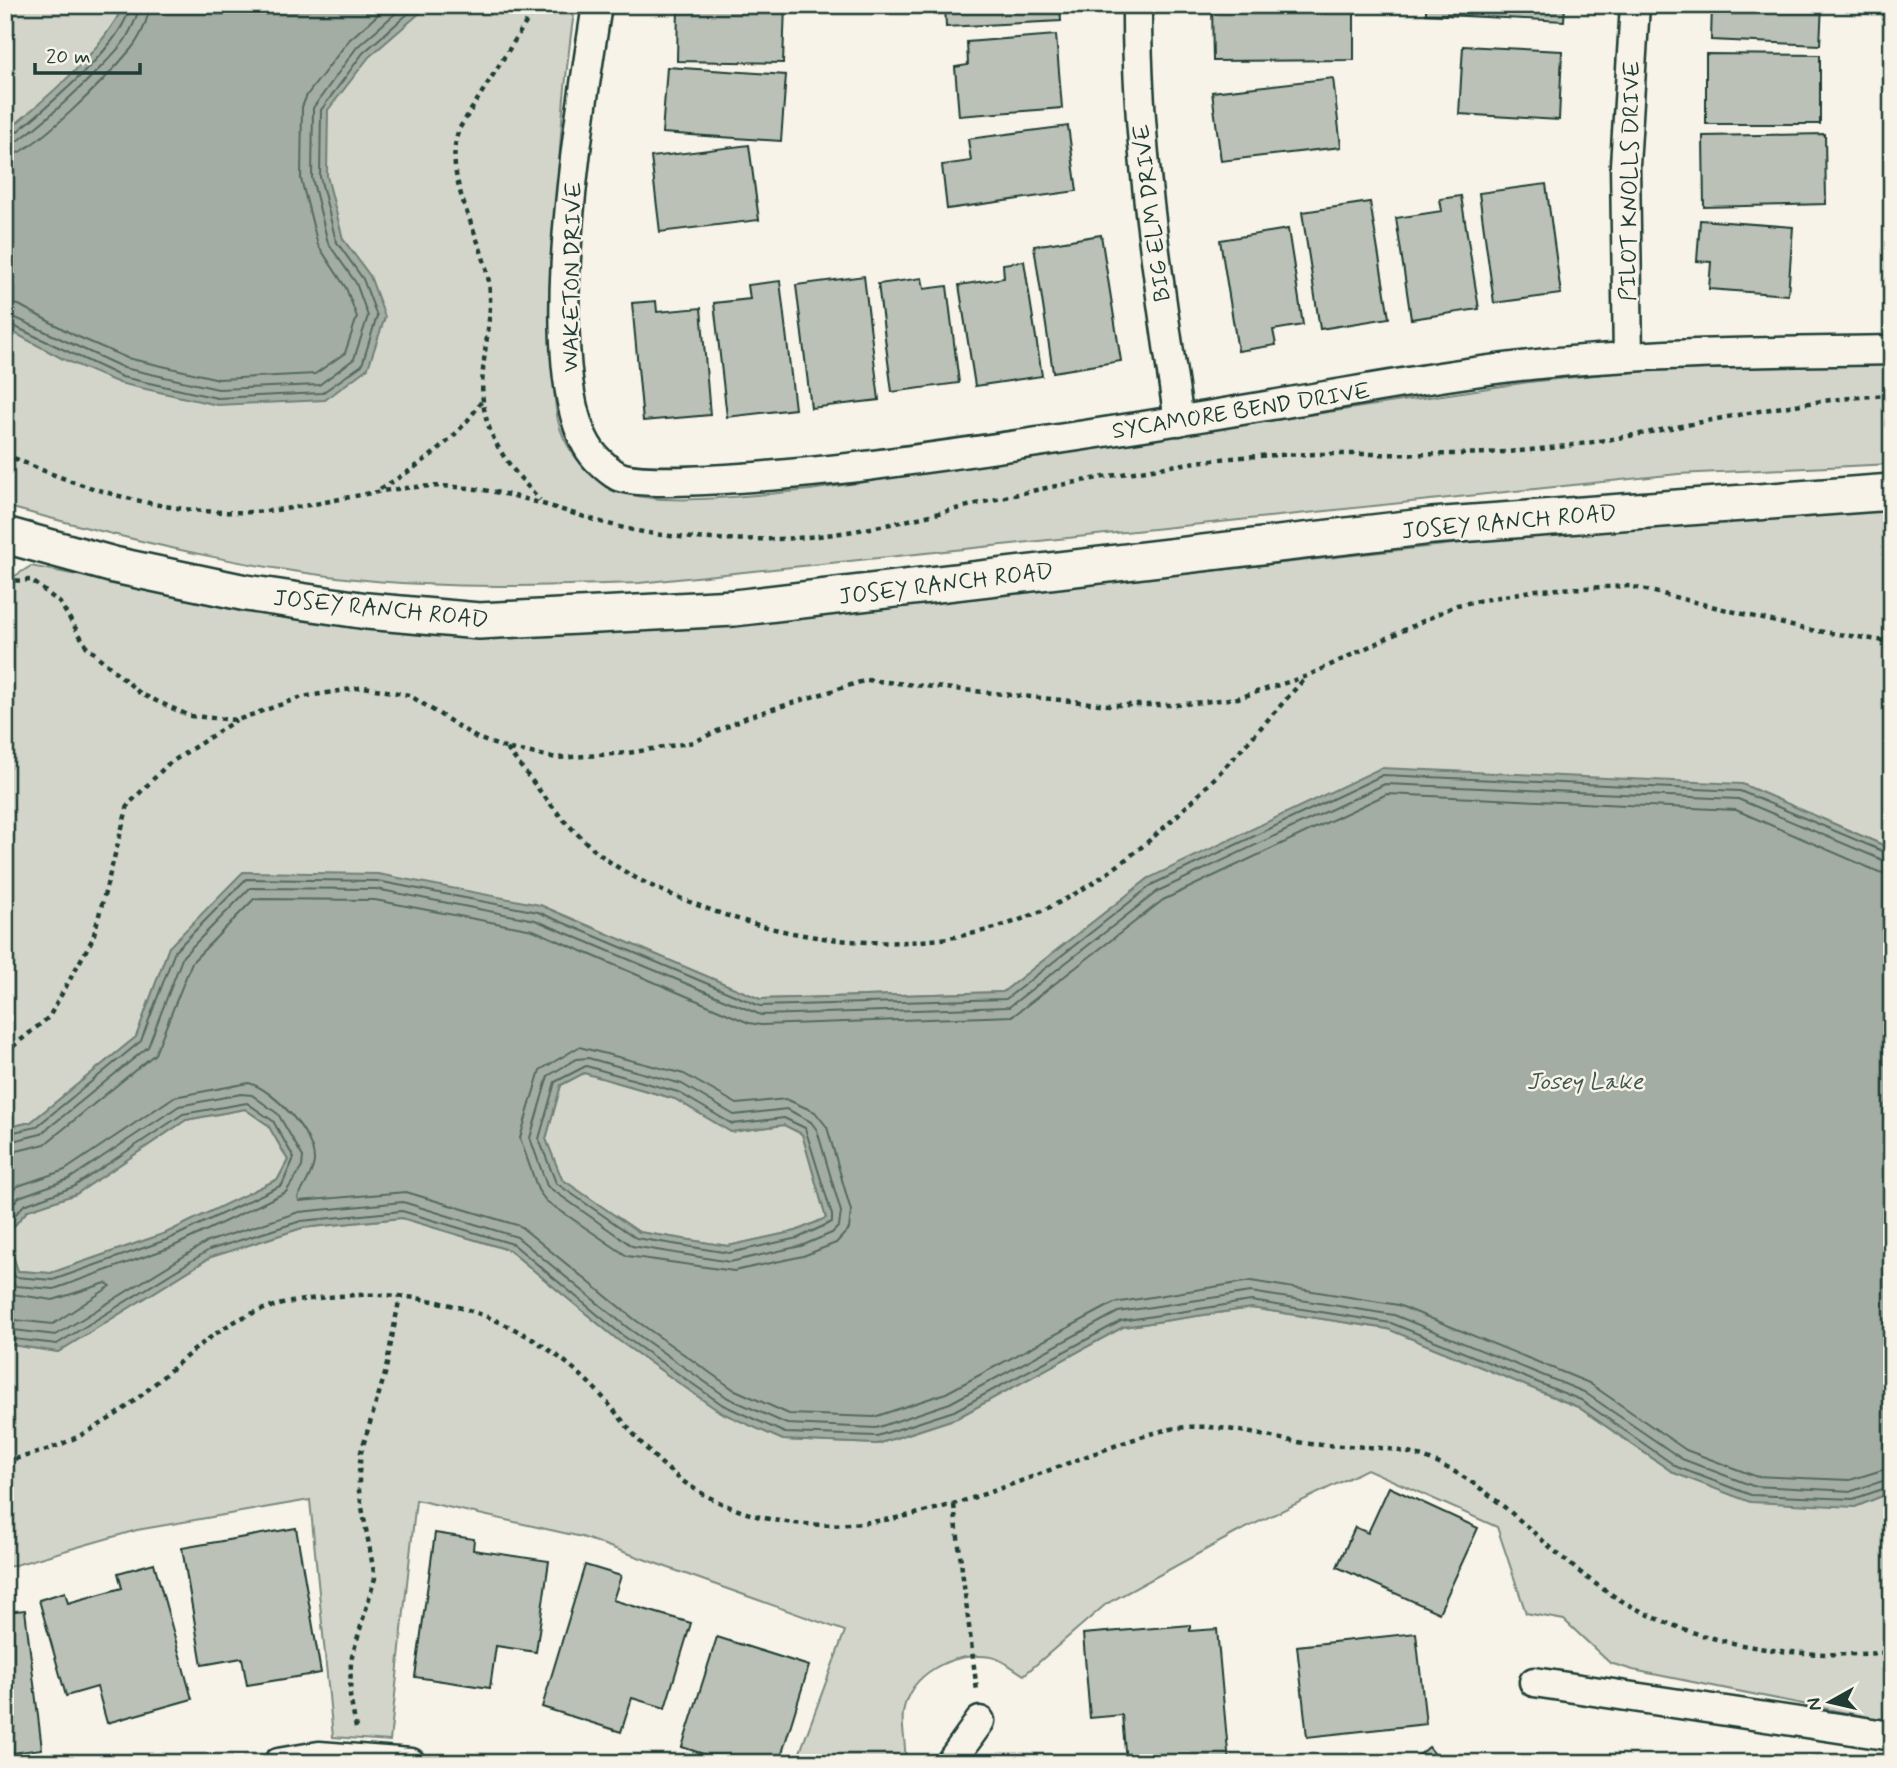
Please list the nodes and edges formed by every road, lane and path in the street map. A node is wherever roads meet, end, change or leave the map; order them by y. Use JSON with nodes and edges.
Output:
{"nodes":[{"id":1,"x":537,"y":5,"type":"edge"},
{"id":2,"x":597,"y":5,"type":"edge"},
{"id":3,"x":1137,"y":5,"type":"edge"},
{"id":4,"x":1634,"y":5,"type":"edge"},
{"id":5,"x":1892,"y":350,"type":"edge"},
{"id":6,"x":1628,"y":357,"type":"junction"},
{"id":7,"x":482,"y":401,"type":"junction"},
{"id":8,"x":1179,"y":421,"type":"junction"},
{"id":9,"x":597,"y":460,"type":"joint"},
{"id":10,"x":380,"y":490,"type":"dead end"},
{"id":11,"x":1892,"y":492,"type":"edge"},
{"id":12,"x":541,"y":501,"type":"dead end"},
{"id":13,"x":5,"y":535,"type":"edge"},
{"id":14,"x":5,"y":581,"type":"edge"},
{"id":15,"x":1892,"y":642,"type":"edge"},
{"id":16,"x":1307,"y":676,"type":"junction"},
{"id":17,"x":237,"y":720,"type":"junction"},
{"id":18,"x":505,"y":748,"type":"junction"},
{"id":19,"x":5,"y":1053,"type":"edge"},
{"id":20,"x":400,"y":1296,"type":"junction"},
{"id":21,"x":5,"y":1461,"type":"edge"},
{"id":22,"x":954,"y":1505,"type":"junction"},
{"id":23,"x":1892,"y":1652,"type":"edge"},
{"id":24,"x":1534,"y":1682,"type":"dead end"},
{"id":25,"x":980,"y":1721,"type":"joint"},
{"id":26,"x":1892,"y":1736,"type":"edge"},
{"id":27,"x":360,"y":1757,"type":"junction"},
{"id":28,"x":278,"y":1763,"type":"edge"},
{"id":29,"x":411,"y":1763,"type":"edge"},
{"id":30,"x":950,"y":1763,"type":"edge"}],
"edges":[{"from":1,"to":7,"type":"path"},
{"from":2,"to":9,"type":"street","name":"WAKETON DRIVE"},
{"from":3,"to":8,"type":"street","name":"BIG ELM DRIVE"},
{"from":4,"to":6,"type":"street","name":"PILOT KNOLLS DRIVE"},
{"from":5,"to":6,"type":"street","name":"SYCAMORE BEND DRIVE"},
{"from":6,"to":8,"type":"street","name":"SYCAMORE BEND DRIVE"},
{"from":7,"to":10,"type":"path"},
{"from":7,"to":12,"type":"path"},
{"from":8,"to":9,"type":"street","name":"SYCAMORE BEND DRIVE"},
{"from":11,"to":13,"type":"street","name":"JOSEY RANCH ROAD"},
{"from":14,"to":17,"type":"path"},
{"from":15,"to":16,"type":"path"},
{"from":16,"to":18,"type":"path"},
{"from":16,"to":18,"type":"path"},
{"from":17,"to":18,"type":"path"},
{"from":17,"to":19,"type":"path"},
{"from":20,"to":21,"type":"path"},
{"from":20,"to":22,"type":"path"},
{"from":20,"to":27,"type":"path"},
{"from":22,"to":23,"type":"path"},
{"from":22,"to":25,"type":"path"},
{"from":24,"to":26,"type":"street"},
{"from":25,"to":30,"type":"street"},
{"from":27,"to":28,"type":"street"},
{"from":27,"to":29,"type":"street"}]}
